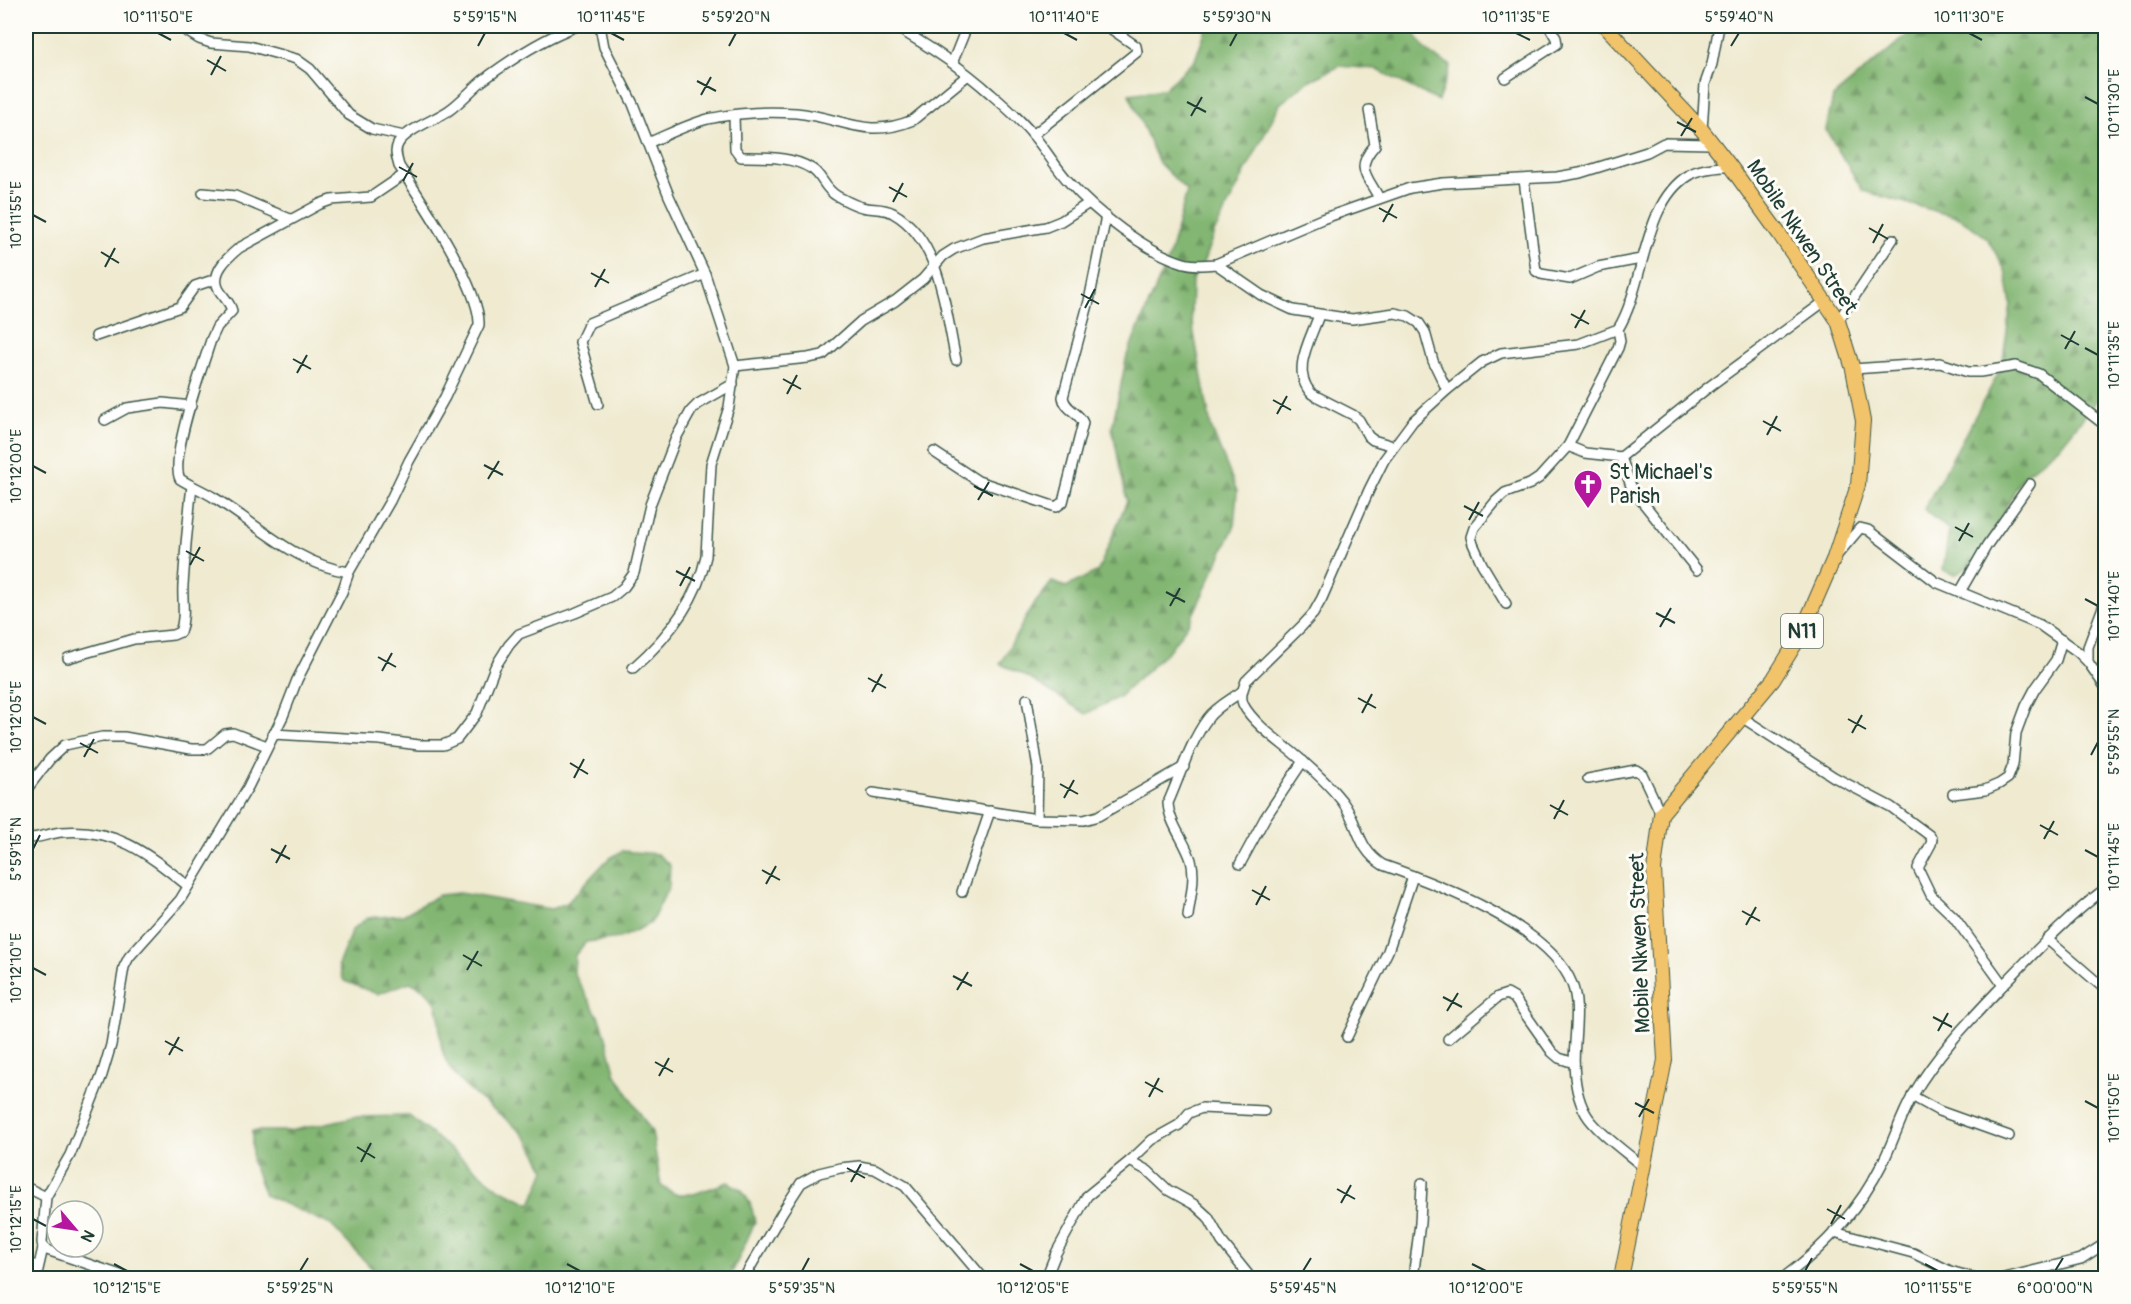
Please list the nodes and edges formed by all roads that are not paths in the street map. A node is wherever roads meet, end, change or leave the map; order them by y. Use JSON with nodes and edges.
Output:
{"nodes":[{"id":1,"x":178,"y":26,"type":"edge"},
{"id":2,"x":577,"y":26,"type":"edge"},
{"id":3,"x":600,"y":26,"type":"edge"},
{"id":4,"x":894,"y":26,"type":"edge"},
{"id":5,"x":967,"y":26,"type":"edge"},
{"id":6,"x":1107,"y":26,"type":"edge"},
{"id":7,"x":1549,"y":26,"type":"edge"},
{"id":8,"x":1605,"y":26,"type":"edge"},
{"id":9,"x":1719,"y":26,"type":"edge"},
{"id":10,"x":952,"y":61,"type":"junction"},
{"id":11,"x":968,"y":75,"type":"junction"},
{"id":12,"x":1505,"y":78,"type":"dead end"},
{"id":13,"x":1369,"y":110,"type":"dead end"},
{"id":14,"x":734,"y":116,"type":"junction"},
{"id":15,"x":1702,"y":130,"type":"junction"},
{"id":16,"x":1033,"y":135,"type":"junction"},
{"id":17,"x":404,"y":136,"type":"junction"},
{"id":18,"x":648,"y":143,"type":"junction"},
{"id":19,"x":1711,"y":144,"type":"junction"},
{"id":20,"x":1730,"y":166,"type":"junction"},
{"id":21,"x":405,"y":174,"type":"junction"},
{"id":22,"x":1524,"y":180,"type":"junction"},
{"id":23,"x":203,"y":193,"type":"dead end"},
{"id":24,"x":1378,"y":198,"type":"junction"},
{"id":25,"x":1089,"y":203,"type":"junction"},
{"id":26,"x":1106,"y":216,"type":"junction"},
{"id":27,"x":290,"y":219,"type":"junction"},
{"id":28,"x":1893,"y":239,"type":"dead end"},
{"id":29,"x":1641,"y":259,"type":"junction"},
{"id":30,"x":1216,"y":264,"type":"junction"},
{"id":31,"x":935,"y":265,"type":"junction"},
{"id":32,"x":705,"y":274,"type":"junction"},
{"id":33,"x":216,"y":279,"type":"junction"},
{"id":34,"x":1825,"y":301,"type":"junction"},
{"id":35,"x":1319,"y":315,"type":"junction"},
{"id":36,"x":1838,"y":321,"type":"junction"},
{"id":37,"x":1618,"y":329,"type":"junction"},
{"id":38,"x":96,"y":336,"type":"dead end"},
{"id":39,"x":956,"y":360,"type":"dead end"},
{"id":40,"x":735,"y":366,"type":"junction"},
{"id":41,"x":1853,"y":369,"type":"junction"},
{"id":42,"x":734,"y":384,"type":"junction"},
{"id":43,"x":1447,"y":390,"type":"junction"},
{"id":44,"x":598,"y":405,"type":"dead end"},
{"id":45,"x":191,"y":406,"type":"junction"},
{"id":46,"x":105,"y":420,"type":"dead end"},
{"id":47,"x":2106,"y":426,"type":"edge"},
{"id":48,"x":1394,"y":446,"type":"junction"},
{"id":49,"x":1568,"y":446,"type":"junction"},
{"id":50,"x":934,"y":452,"type":"dead end"},
{"id":51,"x":1621,"y":458,"type":"junction"},
{"id":52,"x":2030,"y":484,"type":"dead end"},
{"id":53,"x":192,"y":486,"type":"junction"},
{"id":54,"x":1834,"y":558,"type":"junction"},
{"id":55,"x":1697,"y":570,"type":"dead end"},
{"id":56,"x":349,"y":572,"type":"junction"},
{"id":57,"x":1959,"y":591,"type":"junction"},
{"id":58,"x":2106,"y":599,"type":"edge"},
{"id":59,"x":1506,"y":604,"type":"dead end"},
{"id":60,"x":2062,"y":640,"type":"junction"},
{"id":61,"x":2088,"y":647,"type":"junction"},
{"id":62,"x":2078,"y":652,"type":"junction"},
{"id":63,"x":68,"y":658,"type":"dead end"},
{"id":64,"x":2088,"y":662,"type":"junction"},
{"id":65,"x":633,"y":668,"type":"dead end"},
{"id":66,"x":2106,"y":688,"type":"edge"},
{"id":67,"x":1241,"y":692,"type":"junction"},
{"id":68,"x":1027,"y":699,"type":"dead end"},
{"id":69,"x":1743,"y":718,"type":"junction"},
{"id":70,"x":273,"y":734,"type":"junction"},
{"id":71,"x":267,"y":746,"type":"junction"},
{"id":72,"x":1303,"y":761,"type":"junction"},
{"id":73,"x":1184,"y":767,"type":"junction"},
{"id":74,"x":1588,"y":779,"type":"dead end"},
{"id":75,"x":26,"y":790,"type":"edge"},
{"id":76,"x":873,"y":793,"type":"dead end"},
{"id":77,"x":1953,"y":794,"type":"dead end"},
{"id":78,"x":990,"y":811,"type":"junction"},
{"id":79,"x":1661,"y":814,"type":"junction"},
{"id":80,"x":1037,"y":819,"type":"junction"},
{"id":81,"x":26,"y":838,"type":"edge"},
{"id":82,"x":1240,"y":864,"type":"dead end"},
{"id":83,"x":1413,"y":876,"type":"junction"},
{"id":84,"x":188,"y":886,"type":"junction"},
{"id":85,"x":2106,"y":888,"type":"edge"},
{"id":86,"x":962,"y":892,"type":"dead end"},
{"id":87,"x":1188,"y":916,"type":"dead end"},
{"id":88,"x":2047,"y":939,"type":"junction"},
{"id":89,"x":2003,"y":985,"type":"junction"},
{"id":90,"x":2106,"y":990,"type":"edge"},
{"id":91,"x":1347,"y":1037,"type":"dead end"},
{"id":92,"x":1448,"y":1039,"type":"dead end"},
{"id":93,"x":1574,"y":1063,"type":"junction"},
{"id":94,"x":1912,"y":1096,"type":"junction"},
{"id":95,"x":1264,"y":1111,"type":"dead end"},
{"id":96,"x":2009,"y":1136,"type":"dead end"},
{"id":97,"x":1130,"y":1161,"type":"junction"},
{"id":98,"x":1642,"y":1167,"type":"junction"},
{"id":99,"x":1422,"y":1183,"type":"dead end"},
{"id":100,"x":26,"y":1187,"type":"edge"},
{"id":101,"x":46,"y":1197,"type":"junction"},
{"id":102,"x":1834,"y":1232,"type":"junction"},
{"id":103,"x":2106,"y":1243,"type":"edge"},
{"id":104,"x":43,"y":1248,"type":"junction"},
{"id":105,"x":26,"y":1262,"type":"edge"},
{"id":106,"x":38,"y":1267,"type":"junction"},
{"id":107,"x":2021,"y":1277,"type":"edge"},
{"id":108,"x":36,"y":1278,"type":"edge"},
{"id":109,"x":129,"y":1278,"type":"edge"},
{"id":110,"x":744,"y":1278,"type":"edge"},
{"id":111,"x":983,"y":1278,"type":"edge"},
{"id":112,"x":1046,"y":1278,"type":"edge"},
{"id":113,"x":1251,"y":1278,"type":"edge"},
{"id":114,"x":1413,"y":1278,"type":"edge"},
{"id":115,"x":1621,"y":1278,"type":"edge"},
{"id":116,"x":1783,"y":1278,"type":"edge"},
{"id":117,"x":1975,"y":1278,"type":"edge"},
{"id":118,"x":2004,"y":1278,"type":"edge"}],
"edges":[{"from":1,"to":17,"type":"street"},
{"from":2,"to":17,"type":"street"},
{"from":3,"to":18,"type":"street"},
{"from":4,"to":10,"type":"street"},
{"from":5,"to":10,"type":"street"},
{"from":6,"to":16,"type":"street"},
{"from":7,"to":12,"type":"street"},
{"from":8,"to":15,"type":"highway","name":"Mobile Nkwen Street","number":"N11"},
{"from":9,"to":15,"type":"street"},
{"from":10,"to":11,"type":"street"},
{"from":11,"to":14,"type":"street"},
{"from":11,"to":16,"type":"street"},
{"from":13,"to":24,"type":"street"},
{"from":14,"to":18,"type":"street"},
{"from":14,"to":31,"type":"street"},
{"from":15,"to":19,"type":"highway","name":"Mobile Nkwen Street","number":"N11"},
{"from":16,"to":25,"type":"street"},
{"from":17,"to":21,"type":"street"},
{"from":18,"to":32,"type":"street"},
{"from":19,"to":20,"type":"highway","name":"Mobile Nkwen Street","number":"N11"},
{"from":19,"to":22,"type":"street"},
{"from":20,"to":29,"type":"street"},
{"from":20,"to":34,"type":"highway","name":"Mobile Nkwen Street","number":"N11"},
{"from":21,"to":27,"type":"street"},
{"from":21,"to":56,"type":"street"},
{"from":22,"to":24,"type":"street"},
{"from":22,"to":29,"type":"street"},
{"from":23,"to":27,"type":"street"},
{"from":24,"to":30,"type":"street"},
{"from":25,"to":26,"type":"street"},
{"from":25,"to":31,"type":"street"},
{"from":26,"to":30,"type":"street"},
{"from":26,"to":50,"type":"street"},
{"from":27,"to":33,"type":"street"},
{"from":28,"to":36,"type":"street"},
{"from":29,"to":37,"type":"street"},
{"from":30,"to":35,"type":"street"},
{"from":31,"to":39,"type":"street"},
{"from":31,"to":40,"type":"street"},
{"from":32,"to":40,"type":"street"},
{"from":32,"to":44,"type":"street"},
{"from":33,"to":38,"type":"street"},
{"from":33,"to":45,"type":"street"},
{"from":34,"to":36,"type":"highway","name":"Mobile Nkwen Street","number":"N11"},
{"from":34,"to":51,"type":"street"},
{"from":35,"to":43,"type":"street"},
{"from":35,"to":48,"type":"street"},
{"from":36,"to":41,"type":"highway","name":"Mobile Nkwen Street","number":"N11"},
{"from":37,"to":43,"type":"street"},
{"from":37,"to":49,"type":"street"},
{"from":40,"to":42,"type":"street"},
{"from":41,"to":47,"type":"street"},
{"from":41,"to":54,"type":"highway","name":"Mobile Nkwen Street","number":"N11"},
{"from":42,"to":65,"type":"street"},
{"from":42,"to":70,"type":"street"},
{"from":43,"to":48,"type":"street"},
{"from":45,"to":46,"type":"street"},
{"from":45,"to":53,"type":"street"},
{"from":48,"to":67,"type":"street"},
{"from":49,"to":51,"type":"street"},
{"from":49,"to":59,"type":"street"},
{"from":51,"to":55,"type":"street"},
{"from":52,"to":57,"type":"street"},
{"from":53,"to":56,"type":"street"},
{"from":53,"to":63,"type":"street"},
{"from":54,"to":57,"type":"street"},
{"from":54,"to":69,"type":"highway","name":"Mobile Nkwen Street","number":"N11"},
{"from":56,"to":70,"type":"street"},
{"from":57,"to":60,"type":"street"},
{"from":58,"to":61,"type":"street"},
{"from":60,"to":62,"type":"street"},
{"from":60,"to":77,"type":"street"},
{"from":61,"to":62,"type":"street"},
{"from":61,"to":64,"type":"street"},
{"from":62,"to":64,"type":"street"},
{"from":64,"to":66,"type":"street"},
{"from":67,"to":72,"type":"street"},
{"from":67,"to":73,"type":"street"},
{"from":68,"to":80,"type":"street"},
{"from":69,"to":79,"type":"highway","name":"Mobile Nkwen Street","number":"N11"},
{"from":69,"to":89,"type":"street"},
{"from":70,"to":71,"type":"street"},
{"from":71,"to":75,"type":"street"},
{"from":71,"to":84,"type":"street"},
{"from":72,"to":82,"type":"street"},
{"from":72,"to":83,"type":"street"},
{"from":73,"to":80,"type":"street"},
{"from":73,"to":87,"type":"street"},
{"from":74,"to":79,"type":"street"},
{"from":76,"to":78,"type":"street"},
{"from":78,"to":80,"type":"street"},
{"from":78,"to":86,"type":"street"},
{"from":79,"to":98,"type":"highway","name":"Mobile Nkwen Street"},
{"from":81,"to":84,"type":"street"},
{"from":83,"to":91,"type":"street"},
{"from":83,"to":93,"type":"street"},
{"from":84,"to":101,"type":"street"},
{"from":85,"to":88,"type":"street"},
{"from":88,"to":89,"type":"street"},
{"from":88,"to":90,"type":"street"},
{"from":89,"to":94,"type":"street"},
{"from":92,"to":93,"type":"street"},
{"from":93,"to":98,"type":"street"},
{"from":94,"to":96,"type":"street"},
{"from":94,"to":102,"type":"street"},
{"from":95,"to":97,"type":"street"},
{"from":97,"to":112,"type":"street"},
{"from":97,"to":113,"type":"street"},
{"from":98,"to":115,"type":"highway","name":"Mobile Nkwen Street"},
{"from":99,"to":114,"type":"street"},
{"from":100,"to":101,"type":"street"},
{"from":101,"to":104,"type":"street"},
{"from":102,"to":116,"type":"street"},
{"from":102,"to":117,"type":"street"},
{"from":103,"to":107,"type":"street"},
{"from":104,"to":106,"type":"street"},
{"from":104,"to":109,"type":"street"},
{"from":105,"to":106,"type":"street"},
{"from":106,"to":108,"type":"street"},
{"from":107,"to":118,"type":"street"},
{"from":110,"to":111,"type":"street"}]}
